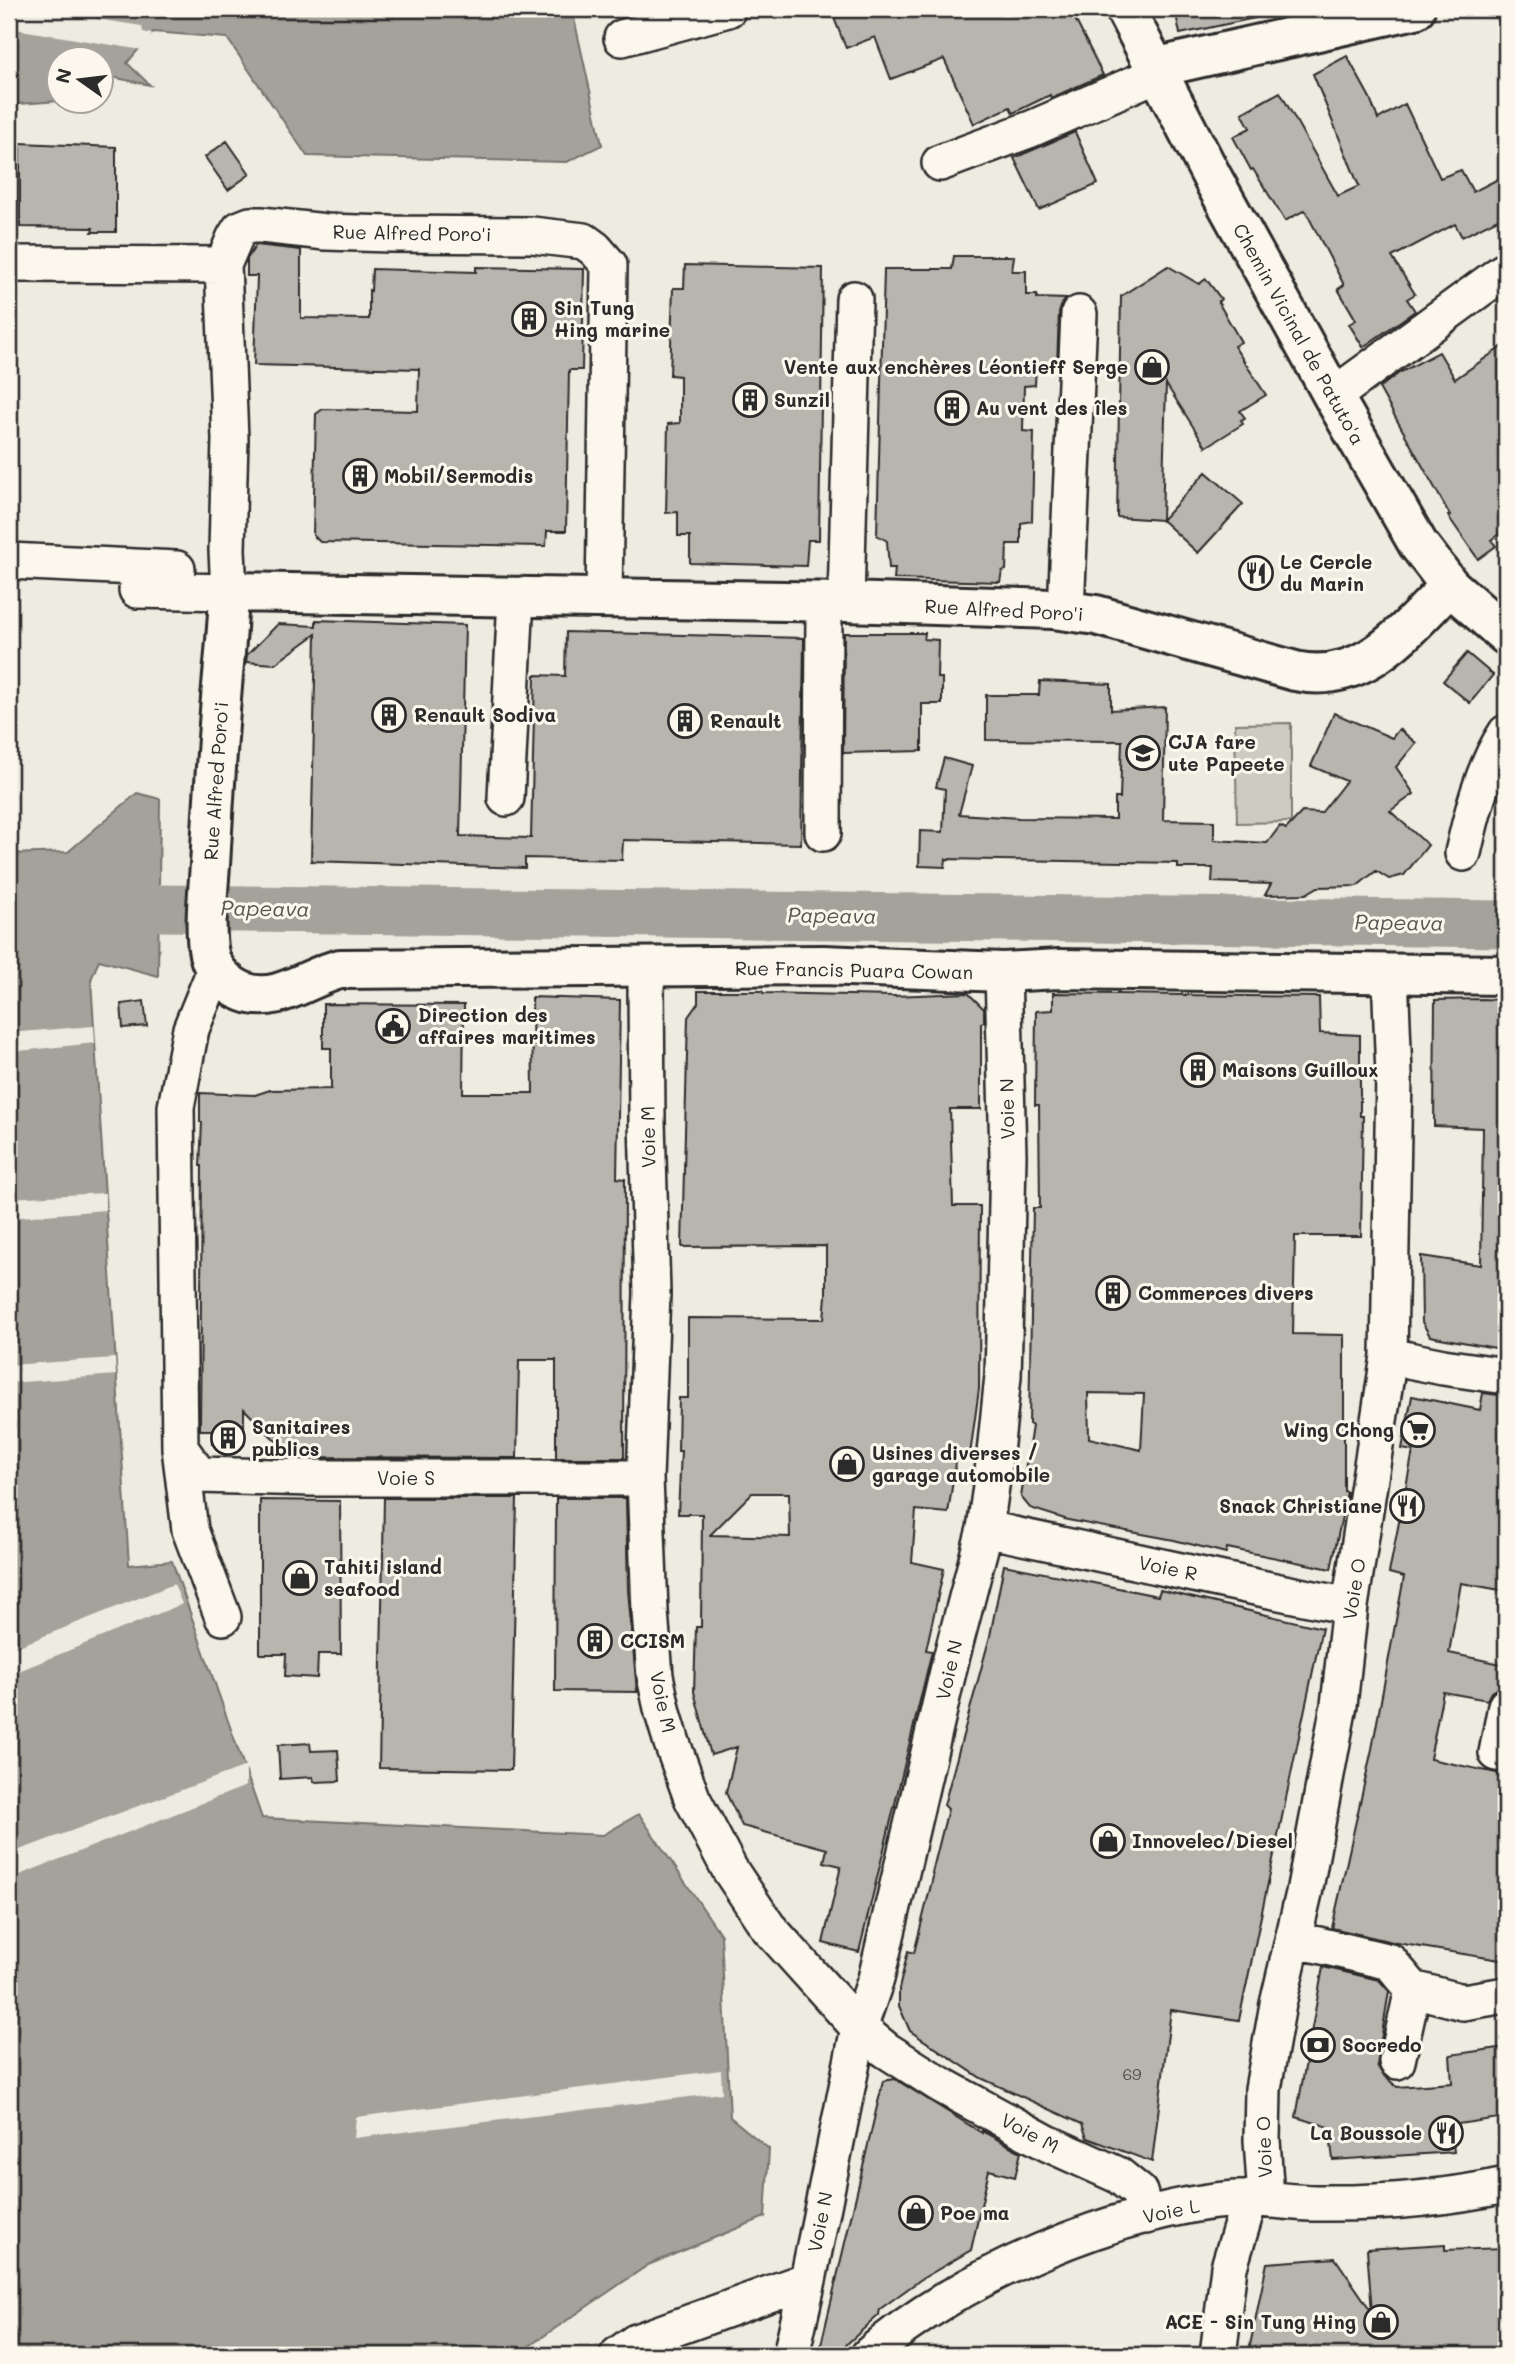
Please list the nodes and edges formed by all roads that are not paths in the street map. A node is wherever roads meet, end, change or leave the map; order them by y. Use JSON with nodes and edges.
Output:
{"nodes":[{"id":1,"x":728,"y":9,"type":"edge"},
{"id":2,"x":1125,"y":9,"type":"edge"},
{"id":3,"x":1415,"y":9,"type":"edge"},
{"id":4,"x":622,"y":38,"type":"dead end"},
{"id":5,"x":1156,"y":71,"type":"junction"},
{"id":6,"x":940,"y":163,"type":"dead end"},
{"id":7,"x":9,"y":264,"type":"edge"},
{"id":8,"x":223,"y":265,"type":"junction"},
{"id":9,"x":1503,"y":272,"type":"dead end"},
{"id":10,"x":854,"y":299,"type":"dead end"},
{"id":11,"x":1079,"y":314,"type":"dead end"},
{"id":12,"x":1333,"y":396,"type":"junction"},
{"id":13,"x":9,"y":561,"type":"edge"},
{"id":14,"x":229,"y":582,"type":"junction"},
{"id":15,"x":1450,"y":586,"type":"junction"},
{"id":16,"x":137,"y":590,"type":"dead end"},
{"id":17,"x":516,"y":597,"type":"junction"},
{"id":18,"x":604,"y":598,"type":"junction"},
{"id":19,"x":835,"y":602,"type":"junction"},
{"id":20,"x":1066,"y":610,"type":"junction"},
{"id":21,"x":1506,"y":635,"type":"edge"},
{"id":22,"x":1506,"y":733,"type":"edge"},
{"id":23,"x":506,"y":798,"type":"dead end"},
{"id":24,"x":823,"y":833,"type":"dead end"},
{"id":25,"x":1463,"y":853,"type":"dead end"},
{"id":26,"x":653,"y":969,"type":"junction"},
{"id":27,"x":215,"y":970,"type":"junction"},
{"id":28,"x":1003,"y":972,"type":"junction"},
{"id":29,"x":1390,"y":973,"type":"junction"},
{"id":30,"x":1506,"y":975,"type":"edge"},
{"id":31,"x":1389,"y":1356,"type":"junction"},
{"id":32,"x":1506,"y":1376,"type":"edge"},
{"id":33,"x":180,"y":1448,"type":"junction"},
{"id":34,"x":645,"y":1478,"type":"junction"},
{"id":35,"x":985,"y":1529,"type":"junction"},
{"id":36,"x":1350,"y":1606,"type":"junction"},
{"id":37,"x":223,"y":1617,"type":"dead end"},
{"id":38,"x":1506,"y":1706,"type":"edge"},
{"id":39,"x":1506,"y":1754,"type":"edge"},
{"id":40,"x":1293,"y":1939,"type":"junction"},
{"id":41,"x":1413,"y":1989,"type":"junction"},
{"id":42,"x":1506,"y":1995,"type":"edge"},
{"id":43,"x":859,"y":2028,"type":"junction"},
{"id":44,"x":1397,"y":2061,"type":"dead end"},
{"id":45,"x":1506,"y":2185,"type":"edge"},
{"id":46,"x":1258,"y":2198,"type":"junction"},
{"id":47,"x":1146,"y":2216,"type":"junction"},
{"id":48,"x":808,"y":2280,"type":"junction"},
{"id":49,"x":618,"y":2355,"type":"edge"},
{"id":50,"x":791,"y":2355,"type":"edge"},
{"id":51,"x":869,"y":2355,"type":"edge"},
{"id":52,"x":1219,"y":2355,"type":"edge"}],
"edges":[{"from":1,"to":4,"type":"street"},
{"from":2,"to":5,"type":"main road","name":"Chemin Vicinal de Patuto'a"},
{"from":3,"to":5,"type":"main road"},
{"from":5,"to":6,"type":"street"},
{"from":5,"to":12,"type":"main road","name":"Chemin Vicinal de Patuto'a"},
{"from":7,"to":8,"type":"street"},
{"from":8,"to":14,"type":"street","name":"Rue Alfred Poro'i"},
{"from":8,"to":18,"type":"street","name":"Rue Alfred Poro'i"},
{"from":9,"to":12,"type":"street"},
{"from":10,"to":19,"type":"street"},
{"from":11,"to":20,"type":"street"},
{"from":12,"to":15,"type":"main road","name":"Chemin Vicinal de Patuto'a"},
{"from":13,"to":14,"type":"street"},
{"from":14,"to":16,"type":"street"},
{"from":14,"to":17,"type":"main road","name":"Rue Alfred Poro'i"},
{"from":14,"to":27,"type":"main road","name":"Rue Alfred Poro'i"},
{"from":15,"to":20,"type":"main road","name":"Rue Alfred Poro'i"},
{"from":15,"to":21,"type":"main road","name":"Chemin Vicinal de Patuto'a"},
{"from":17,"to":18,"type":"main road","name":"Rue Alfred Poro'i"},
{"from":17,"to":23,"type":"street"},
{"from":18,"to":19,"type":"main road","name":"Rue Alfred Poro'i"},
{"from":19,"to":20,"type":"main road","name":"Rue Alfred Poro'i"},
{"from":19,"to":24,"type":"street"},
{"from":22,"to":25,"type":"street"},
{"from":26,"to":27,"type":"main road","name":"Rue Francis Puara Cowan"},
{"from":26,"to":28,"type":"main road","name":"Rue Francis Puara Cowan"},
{"from":26,"to":34,"type":"street","name":"Voie M"},
{"from":27,"to":33,"type":"street"},
{"from":28,"to":29,"type":"main road","name":"Rue Francis Puara Cowan"},
{"from":28,"to":35,"type":"street","name":"Voie N"},
{"from":29,"to":30,"type":"main road","name":"Rue Francis Puara Cowan"},
{"from":29,"to":31,"type":"street","name":"Voie O"},
{"from":31,"to":32,"type":"street"},
{"from":31,"to":36,"type":"street","name":"Voie O"},
{"from":33,"to":34,"type":"street","name":"Voie S"},
{"from":33,"to":37,"type":"street"},
{"from":34,"to":43,"type":"street","name":"Voie M"},
{"from":35,"to":36,"type":"street","name":"Voie R"},
{"from":35,"to":43,"type":"street","name":"Voie N"},
{"from":36,"to":40,"type":"street","name":"Voie O"},
{"from":38,"to":39,"type":"street"},
{"from":40,"to":41,"type":"street"},
{"from":40,"to":46,"type":"street","name":"Voie O"},
{"from":41,"to":42,"type":"street"},
{"from":41,"to":44,"type":"street"},
{"from":43,"to":47,"type":"street","name":"Voie M"},
{"from":43,"to":48,"type":"street","name":"Voie N"},
{"from":45,"to":46,"type":"street","name":"Voie L"},
{"from":46,"to":47,"type":"street","name":"Voie L"},
{"from":46,"to":52,"type":"street","name":"Voie O"},
{"from":47,"to":51,"type":"street","name":"Voie L"},
{"from":48,"to":49,"type":"street"},
{"from":48,"to":50,"type":"street","name":"Voie N"}]}
